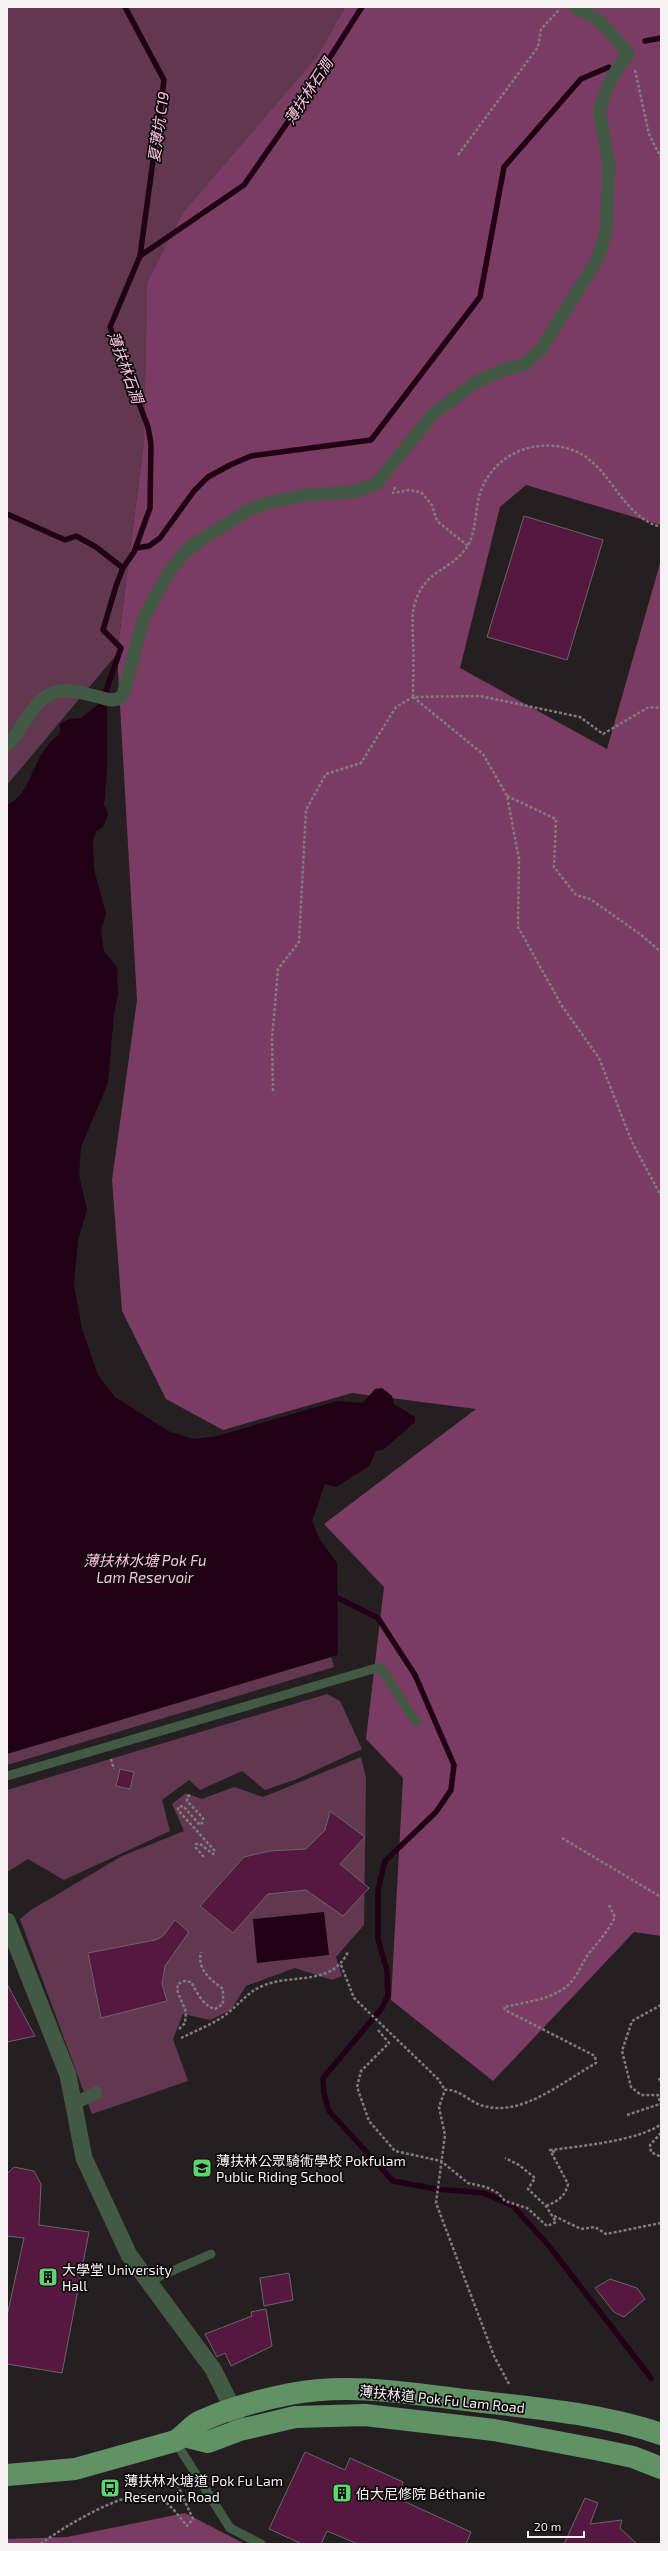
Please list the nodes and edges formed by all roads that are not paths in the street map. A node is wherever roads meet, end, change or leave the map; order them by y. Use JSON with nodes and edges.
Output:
{"nodes":[{"id":1,"x":575,"y":7,"type":"edge"},
{"id":2,"x":7,"y":745,"type":"edge"},
{"id":3,"x":416,"y":1722,"type":"dead end"},
{"id":4,"x":7,"y":1776,"type":"edge"},
{"id":5,"x":7,"y":1921,"type":"edge"},
{"id":6,"x":96,"y":2093,"type":"dead end"},
{"id":7,"x":73,"y":2104,"type":"junction"},
{"id":8,"x":212,"y":2254,"type":"dead end"},
{"id":9,"x":147,"y":2282,"type":"junction"},
{"id":10,"x":233,"y":2409,"type":"junction"},
{"id":11,"x":240,"y":2430,"type":"junction"},
{"id":12,"x":661,"y":2434,"type":"edge"},
{"id":13,"x":179,"y":2438,"type":"junction"},
{"id":14,"x":661,"y":2468,"type":"edge"},
{"id":15,"x":7,"y":2475,"type":"edge"},
{"id":16,"x":261,"y":2544,"type":"edge"}],
"edges":[{"from":1,"to":2,"type":"street"},
{"from":3,"to":4,"type":"lane"},
{"from":5,"to":7,"type":"street"},
{"from":6,"to":7,"type":"street"},
{"from":7,"to":9,"type":"street"},
{"from":8,"to":9,"type":"lane"},
{"from":9,"to":10,"type":"street"},
{"from":10,"to":11,"type":"street"},
{"from":10,"to":12,"type":"main road","name":"薄扶林道 Pok Fu Lam Road"},
{"from":10,"to":13,"type":"main road","name":"薄扶林道 Pok Fu Lam Road"},
{"from":11,"to":13,"type":"main road","name":"薄扶林道 Pok Fu Lam Road"},
{"from":11,"to":14,"type":"main road","name":"薄扶林道 Pok Fu Lam Road"},
{"from":13,"to":15,"type":"main road","name":"薄扶林道 Pok Fu Lam Road"},
{"from":13,"to":16,"type":"lane"}]}
